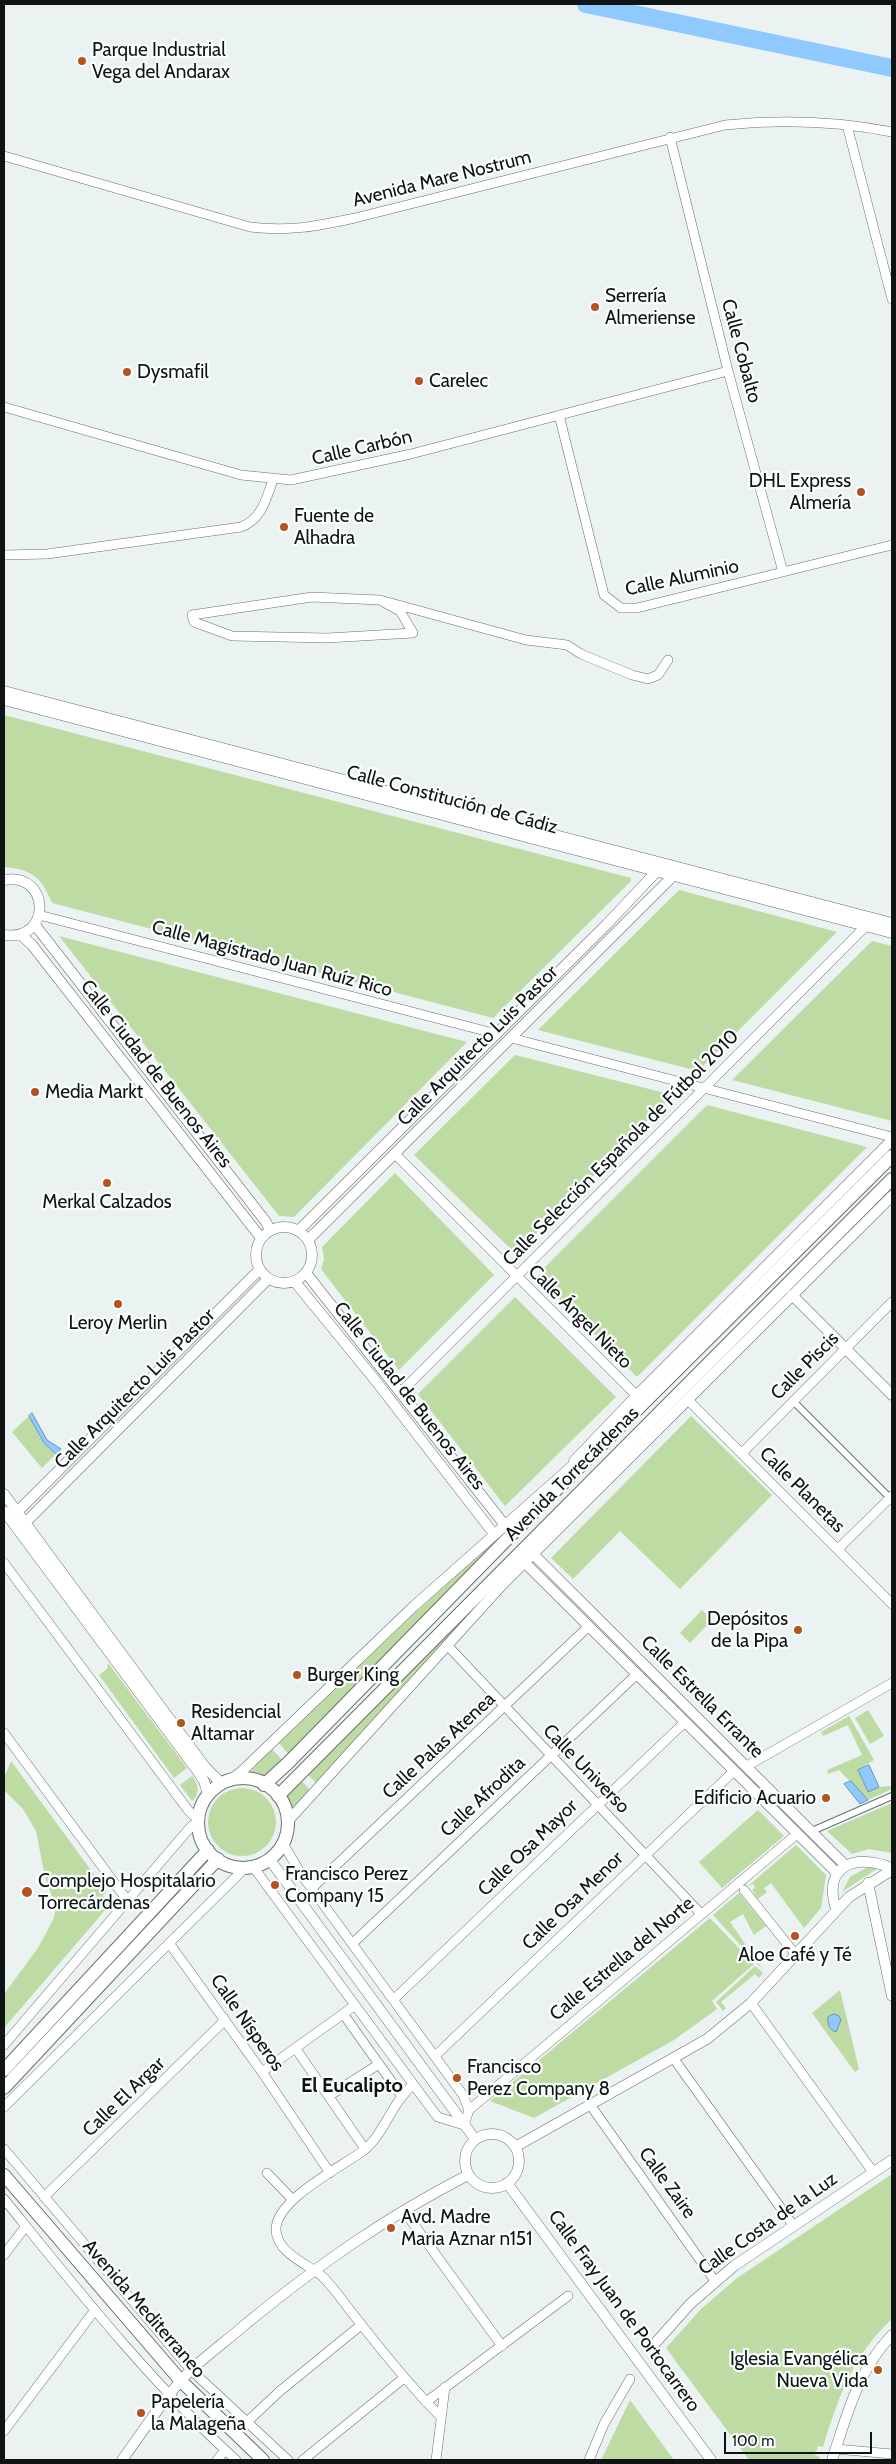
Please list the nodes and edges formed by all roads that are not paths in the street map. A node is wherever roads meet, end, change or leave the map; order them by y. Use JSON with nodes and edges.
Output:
{"nodes":[{"id":1,"x":847,"y":125,"type":"junction"},
{"id":2,"x":892,"y":132,"type":"edge"},
{"id":3,"x":670,"y":138,"type":"junction"},
{"id":4,"x":4,"y":156,"type":"edge"},
{"id":5,"x":892,"y":299,"type":"edge"},
{"id":6,"x":728,"y":371,"type":"junction"},
{"id":7,"x":4,"y":407,"type":"edge"},
{"id":8,"x":559,"y":415,"type":"junction"},
{"id":9,"x":273,"y":480,"type":"junction"},
{"id":10,"x":892,"y":545,"type":"edge"},
{"id":11,"x":4,"y":555,"type":"edge"},
{"id":12,"x":783,"y":572,"type":"junction"},
{"id":13,"x":380,"y":600,"type":"junction"},
{"id":14,"x":668,"y":660,"type":"dead end"},
{"id":15,"x":4,"y":691,"type":"edge"},
{"id":16,"x":4,"y":700,"type":"edge"},
{"id":17,"x":657,"y":871,"type":"junction"},
{"id":18,"x":673,"y":876,"type":"junction"},
{"id":19,"x":4,"y":880,"type":"edge"},
{"id":20,"x":37,"y":920,"type":"junction"},
{"id":21,"x":892,"y":923,"type":"edge"},
{"id":22,"x":866,"y":926,"type":"junction"},
{"id":23,"x":892,"y":933,"type":"edge"},
{"id":24,"x":4,"y":935,"type":"edge"},
{"id":25,"x":21,"y":935,"type":"junction"},
{"id":26,"x":497,"y":1034,"type":"junction"},
{"id":27,"x":511,"y":1038,"type":"junction"},
{"id":28,"x":702,"y":1088,"type":"junction"},
{"id":29,"x":892,"y":1139,"type":"edge"},
{"id":30,"x":395,"y":1154,"type":"junction"},
{"id":31,"x":892,"y":1156,"type":"edge"},
{"id":32,"x":892,"y":1179,"type":"edge"},
{"id":33,"x":892,"y":1196,"type":"edge"},
{"id":34,"x":270,"y":1230,"type":"junction"},
{"id":35,"x":298,"y":1231,"type":"junction"},
{"id":36,"x":261,"y":1238,"type":"junction"},
{"id":37,"x":308,"y":1240,"type":"junction"},
{"id":38,"x":259,"y":1270,"type":"junction"},
{"id":39,"x":306,"y":1273,"type":"junction"},
{"id":40,"x":516,"y":1276,"type":"junction"},
{"id":41,"x":268,"y":1279,"type":"junction"},
{"id":42,"x":294,"y":1282,"type":"junction"},
{"id":43,"x":792,"y":1296,"type":"junction"},
{"id":44,"x":892,"y":1302,"type":"edge"},
{"id":45,"x":846,"y":1348,"type":"junction"},
{"id":46,"x":400,"y":1393,"type":"junction"},
{"id":47,"x":892,"y":1395,"type":"edge"},
{"id":48,"x":636,"y":1396,"type":"junction"},
{"id":49,"x":688,"y":1400,"type":"junction"},
{"id":50,"x":793,"y":1401,"type":"junction"},
{"id":51,"x":636,"y":1411,"type":"junction"},
{"id":52,"x":742,"y":1453,"type":"junction"},
{"id":53,"x":561,"y":1475,"type":"junction"},
{"id":54,"x":4,"y":1494,"type":"edge"},
{"id":55,"x":891,"y":1497,"type":"edge"},
{"id":56,"x":4,"y":1511,"type":"edge"},
{"id":57,"x":17,"y":1512,"type":"junction"},
{"id":58,"x":25,"y":1522,"type":"junction"},
{"id":59,"x":504,"y":1524,"type":"junction"},
{"id":60,"x":494,"y":1534,"type":"junction"},
{"id":61,"x":838,"y":1549,"type":"junction"},
{"id":62,"x":533,"y":1554,"type":"junction"},
{"id":63,"x":524,"y":1562,"type":"junction"},
{"id":64,"x":6,"y":1566,"type":"edge"},
{"id":65,"x":549,"y":1569,"type":"junction"},
{"id":66,"x":540,"y":1578,"type":"junction"},
{"id":67,"x":892,"y":1604,"type":"edge"},
{"id":68,"x":588,"y":1627,"type":"junction"},
{"id":69,"x":447,"y":1645,"type":"junction"},
{"id":70,"x":636,"y":1675,"type":"junction"},
{"id":71,"x":892,"y":1683,"type":"edge"},
{"id":72,"x":503,"y":1707,"type":"junction"},
{"id":73,"x":685,"y":1722,"type":"junction"},
{"id":74,"x":4,"y":1733,"type":"edge"},
{"id":75,"x":551,"y":1755,"type":"junction"},
{"id":76,"x":746,"y":1766,"type":"junction"},
{"id":77,"x":734,"y":1771,"type":"junction"},
{"id":78,"x":225,"y":1782,"type":"junction"},
{"id":79,"x":264,"y":1785,"type":"junction"},
{"id":80,"x":208,"y":1794,"type":"junction"},
{"id":81,"x":278,"y":1796,"type":"junction"},
{"id":82,"x":892,"y":1796,"type":"edge"},
{"id":83,"x":597,"y":1805,"type":"junction"},
{"id":84,"x":288,"y":1821,"type":"junction"},
{"id":85,"x":198,"y":1822,"type":"junction"},
{"id":86,"x":812,"y":1831,"type":"junction"},
{"id":87,"x":797,"y":1834,"type":"junction"},
{"id":88,"x":284,"y":1845,"type":"junction"},
{"id":89,"x":208,"y":1850,"type":"junction"},
{"id":90,"x":645,"y":1854,"type":"junction"},
{"id":91,"x":218,"y":1859,"type":"junction"},
{"id":92,"x":270,"y":1860,"type":"junction"},
{"id":93,"x":845,"y":1865,"type":"junction"},
{"id":94,"x":249,"y":1868,"type":"junction"},
{"id":95,"x":892,"y":1869,"type":"edge"},
{"id":96,"x":837,"y":1873,"type":"junction"},
{"id":97,"x":868,"y":1883,"type":"junction"},
{"id":98,"x":312,"y":1888,"type":"junction"},
{"id":99,"x":744,"y":1890,"type":"dead end"},
{"id":100,"x":127,"y":1900,"type":"junction"},
{"id":101,"x":836,"y":1910,"type":"junction"},
{"id":102,"x":701,"y":1914,"type":"junction"},
{"id":103,"x":169,"y":1943,"type":"junction"},
{"id":104,"x":353,"y":1943,"type":"junction"},
{"id":105,"x":796,"y":1955,"type":"junction"},
{"id":106,"x":892,"y":1996,"type":"edge"},
{"id":107,"x":394,"y":1999,"type":"junction"},
{"id":108,"x":751,"y":2003,"type":"junction"},
{"id":109,"x":354,"y":2006,"type":"junction"},
{"id":110,"x":344,"y":2015,"type":"junction"},
{"id":111,"x":224,"y":2018,"type":"junction"},
{"id":112,"x":4,"y":2045,"type":"edge"},
{"id":113,"x":296,"y":2049,"type":"junction"},
{"id":114,"x":435,"y":2056,"type":"junction"},
{"id":115,"x":674,"y":2059,"type":"junction"},
{"id":116,"x":379,"y":2064,"type":"junction"},
{"id":117,"x":4,"y":2070,"type":"edge"},
{"id":118,"x":262,"y":2072,"type":"junction"},
{"id":119,"x":413,"y":2085,"type":"junction"},
{"id":120,"x":4,"y":2088,"type":"edge"},
{"id":121,"x":401,"y":2095,"type":"junction"},
{"id":122,"x":329,"y":2096,"type":"junction"},
{"id":123,"x":591,"y":2106,"type":"junction"},
{"id":124,"x":4,"y":2107,"type":"edge"},
{"id":125,"x":469,"y":2110,"type":"junction"},
{"id":126,"x":464,"y":2125,"type":"junction"},
{"id":127,"x":475,"y":2139,"type":"junction"},
{"id":128,"x":515,"y":2147,"type":"junction"},
{"id":129,"x":4,"y":2149,"type":"edge"},
{"id":130,"x":366,"y":2149,"type":"junction"},
{"id":131,"x":892,"y":2160,"type":"edge"},
{"id":132,"x":874,"y":2172,"type":"junction"},
{"id":133,"x":267,"y":2173,"type":"dead end"},
{"id":134,"x":330,"y":2174,"type":"junction"},
{"id":135,"x":4,"y":2175,"type":"edge"},
{"id":136,"x":468,"y":2175,"type":"junction"},
{"id":137,"x":507,"y":2183,"type":"junction"},
{"id":138,"x":44,"y":2197,"type":"junction"},
{"id":139,"x":4,"y":2199,"type":"edge"},
{"id":140,"x":293,"y":2200,"type":"junction"},
{"id":141,"x":404,"y":2210,"type":"junction"},
{"id":142,"x":793,"y":2225,"type":"junction"},
{"id":143,"x":26,"y":2226,"type":"junction"},
{"id":144,"x":4,"y":2255,"type":"edge"},
{"id":145,"x":313,"y":2270,"type":"junction"},
{"id":146,"x":715,"y":2281,"type":"junction"},
{"id":147,"x":568,"y":2296,"type":"dead end"},
{"id":148,"x":95,"y":2310,"type":"junction"},
{"id":149,"x":361,"y":2324,"type":"junction"},
{"id":150,"x":892,"y":2335,"type":"edge"},
{"id":151,"x":502,"y":2346,"type":"junction"},
{"id":152,"x":652,"y":2348,"type":"dead end"},
{"id":153,"x":191,"y":2370,"type":"junction"},
{"id":154,"x":404,"y":2378,"type":"junction"},
{"id":155,"x":630,"y":2379,"type":"dead end"},
{"id":156,"x":181,"y":2381,"type":"junction"},
{"id":157,"x":445,"y":2388,"type":"junction"},
{"id":158,"x":171,"y":2394,"type":"junction"},
{"id":159,"x":426,"y":2402,"type":"junction"},
{"id":160,"x":440,"y":2416,"type":"junction"},
{"id":161,"x":247,"y":2422,"type":"junction"},
{"id":162,"x":4,"y":2431,"type":"edge"},
{"id":163,"x":836,"y":2449,"type":"junction"},
{"id":164,"x":225,"y":2450,"type":"junction"},
{"id":165,"x":892,"y":2454,"type":"edge"},
{"id":166,"x":122,"y":2460,"type":"edge"},
{"id":167,"x":217,"y":2460,"type":"edge"},
{"id":168,"x":236,"y":2460,"type":"edge"},
{"id":169,"x":263,"y":2460,"type":"edge"},
{"id":170,"x":288,"y":2460,"type":"edge"},
{"id":171,"x":303,"y":2460,"type":"edge"},
{"id":172,"x":436,"y":2460,"type":"edge"},
{"id":173,"x":589,"y":2460,"type":"edge"},
{"id":174,"x":712,"y":2460,"type":"edge"},
{"id":175,"x":832,"y":2460,"type":"edge"}],
"edges":[{"from":1,"to":2,"type":"street","name":"Avenida Mare Nostrum"},
{"from":1,"to":3,"type":"street","name":"Avenida Mare Nostrum"},
{"from":1,"to":5,"type":"street"},
{"from":3,"to":4,"type":"street","name":"Avenida Mare Nostrum"},
{"from":3,"to":6,"type":"street","name":"Calle Cobalto"},
{"from":6,"to":8,"type":"street","name":"Calle Carbón"},
{"from":6,"to":12,"type":"street","name":"Calle Cobalto"},
{"from":7,"to":9,"type":"street","name":"Calle Carbón"},
{"from":8,"to":9,"type":"street","name":"Calle Carbón"},
{"from":8,"to":12,"type":"street","name":"Calle Aluminio"},
{"from":9,"to":11,"type":"street"},
{"from":10,"to":12,"type":"street","name":"Calle Aluminio"},
{"from":13,"to":13,"type":"street"},
{"from":13,"to":14,"type":"street"},
{"from":15,"to":21,"type":"street","name":"Calle Constitución de Cádiz"},
{"from":16,"to":17,"type":"street","name":"Calle Constitución de Cádiz"},
{"from":17,"to":18,"type":"street","name":"Calle Constitución de Cádiz"},
{"from":17,"to":26,"type":"street","name":"Calle Arquitecto Luis Pastor"},
{"from":18,"to":22,"type":"street","name":"Calle Constitución de Cádiz"},
{"from":18,"to":27,"type":"street","name":"Calle Arquitecto Luis Pastor"},
{"from":19,"to":20,"type":"street","name":"Calle Ciudad de Buenos Aires"},
{"from":20,"to":25,"type":"street"},
{"from":20,"to":26,"type":"street","name":"Calle Magistrado Juan Ruíz Rico"},
{"from":20,"to":34,"type":"street","name":"Calle Ciudad de Buenos Aires"},
{"from":22,"to":23,"type":"street","name":"Calle Constitución de Cádiz"},
{"from":22,"to":28,"type":"street","name":"Calle Selección Española de Fútbol 2010"},
{"from":24,"to":25,"type":"street"},
{"from":25,"to":36,"type":"street","name":"Calle Ciudad de Buenos Aires"},
{"from":26,"to":35,"type":"street","name":"Calle Arquitecto Luis Pastor"},
{"from":27,"to":28,"type":"street"},
{"from":27,"to":30,"type":"street","name":"Calle Arquitecto Luis Pastor"},
{"from":28,"to":29,"type":"street"},
{"from":28,"to":40,"type":"street","name":"Calle Selección Española de Fútbol 2010"},
{"from":29,"to":48,"type":"street","name":"Avenida Torrecárdenas"},
{"from":30,"to":37,"type":"street","name":"Calle Arquitecto Luis Pastor"},
{"from":30,"to":40,"type":"street","name":"Calle Ángel Nieto"},
{"from":31,"to":51,"type":"main road","name":"Avenida Torrecárdenas"},
{"from":32,"to":81,"type":"main road","name":"Avenida Torrecárdenas"},
{"from":33,"to":43,"type":"street","name":"Avenida Torrecárdenas"},
{"from":34,"to":35,"type":"street"},
{"from":34,"to":36,"type":"street"},
{"from":35,"to":37,"type":"street"},
{"from":36,"to":38,"type":"street"},
{"from":37,"to":39,"type":"street"},
{"from":38,"to":41,"type":"street"},
{"from":38,"to":57,"type":"street","name":"Calle Arquitecto Luis Pastor"},
{"from":39,"to":42,"type":"street"},
{"from":39,"to":46,"type":"street","name":"Calle Ciudad de Buenos Aires"},
{"from":40,"to":46,"type":"street","name":"Calle Selección Española de Fútbol 2010"},
{"from":40,"to":48,"type":"street","name":"Calle Ángel Nieto"},
{"from":41,"to":42,"type":"street"},
{"from":41,"to":58,"type":"street","name":"Calle Arquitecto Luis Pastor"},
{"from":42,"to":60,"type":"street","name":"Calle Ciudad de Buenos Aires"},
{"from":43,"to":45,"type":"street"},
{"from":43,"to":49,"type":"street","name":"Avenida Torrecárdenas"},
{"from":44,"to":45,"type":"street","name":"Calle Piscis"},
{"from":45,"to":47,"type":"street"},
{"from":45,"to":50,"type":"street","name":"Calle Piscis"},
{"from":46,"to":59,"type":"street","name":"Calle Ciudad de Buenos Aires"},
{"from":48,"to":53,"type":"street","name":"Avenida Torrecárdenas"},
{"from":49,"to":52,"type":"street","name":"Calle Planetas"},
{"from":49,"to":62,"type":"street","name":"Avenida Torrecárdenas"},
{"from":50,"to":52,"type":"street","name":"Calle Piscis"},
{"from":50,"to":55,"type":"street"},
{"from":51,"to":53,"type":"street","name":"Avenida Torrecárdenas"},
{"from":51,"to":79,"type":"main road","name":"Avenida Torrecárdenas"},
{"from":52,"to":61,"type":"street","name":"Calle Planetas"},
{"from":53,"to":59,"type":"street","name":"Avenida Torrecárdenas"},
{"from":54,"to":57,"type":"street"},
{"from":55,"to":61,"type":"street"},
{"from":56,"to":80,"type":"street"},
{"from":57,"to":58,"type":"street"},
{"from":58,"to":78,"type":"street"},
{"from":59,"to":60,"type":"street","name":"Avenida Torrecárdenas"},
{"from":60,"to":78,"type":"street","name":"Avenida Torrecárdenas"},
{"from":61,"to":67,"type":"street","name":"Calle Planetas"},
{"from":62,"to":63,"type":"street","name":"Avenida Torrecárdenas"},
{"from":62,"to":65,"type":"street","name":"Calle Estrella Errante"},
{"from":63,"to":66,"type":"street","name":"Calle Estrella Errante"},
{"from":63,"to":69,"type":"street","name":"Avenida Torrecárdenas"},
{"from":64,"to":85,"type":"street"},
{"from":65,"to":66,"type":"street"},
{"from":65,"to":76,"type":"street","name":"Calle Estrella Errante"},
{"from":66,"to":68,"type":"street","name":"Calle Estrella Errante"},
{"from":68,"to":70,"type":"street","name":"Calle Estrella Errante"},
{"from":68,"to":72,"type":"street","name":"Calle Palas Atenea"},
{"from":69,"to":72,"type":"street","name":"Calle Universo"},
{"from":69,"to":84,"type":"street","name":"Avenida Torrecárdenas"},
{"from":70,"to":73,"type":"street","name":"Calle Estrella Errante"},
{"from":70,"to":75,"type":"street","name":"Calle Afrodita"},
{"from":71,"to":76,"type":"street"},
{"from":72,"to":75,"type":"street","name":"Calle Universo"},
{"from":72,"to":98,"type":"street","name":"Calle Palas Atenea"},
{"from":73,"to":77,"type":"street","name":"Calle Estrella Errante"},
{"from":73,"to":83,"type":"street","name":"Calle Osa Mayor"},
{"from":74,"to":100,"type":"street"},
{"from":75,"to":83,"type":"street","name":"Calle Universo"},
{"from":75,"to":104,"type":"street","name":"Calle Afrodita"},
{"from":76,"to":86,"type":"street","name":"Calle Estrella Errante"},
{"from":77,"to":87,"type":"street","name":"Calle Estrella Errante"},
{"from":77,"to":90,"type":"street","name":"Calle Osa Menor"},
{"from":78,"to":79,"type":"main road"},
{"from":78,"to":80,"type":"main road"},
{"from":79,"to":81,"type":"main road"},
{"from":80,"to":85,"type":"main road"},
{"from":81,"to":84,"type":"main road"},
{"from":82,"to":86,"type":"street"},
{"from":83,"to":90,"type":"street","name":"Calle Universo"},
{"from":83,"to":107,"type":"street","name":"Calle Osa Mayor"},
{"from":84,"to":88,"type":"main road"},
{"from":85,"to":89,"type":"main road"},
{"from":85,"to":100,"type":"street"},
{"from":86,"to":93,"type":"street","name":"Calle Estrella Errante"},
{"from":87,"to":96,"type":"street","name":"Calle Estrella Errante"},
{"from":87,"to":102,"type":"street","name":"Calle Estrella del Norte"},
{"from":88,"to":92,"type":"main road"},
{"from":88,"to":98,"type":"street"},
{"from":89,"to":91,"type":"main road"},
{"from":89,"to":117,"type":"main road"},
{"from":90,"to":102,"type":"street","name":"Calle Universo"},
{"from":90,"to":114,"type":"street","name":"Calle Osa Menor"},
{"from":91,"to":94,"type":"main road"},
{"from":91,"to":120,"type":"main road"},
{"from":92,"to":94,"type":"main road"},
{"from":92,"to":126,"type":"street"},
{"from":93,"to":95,"type":"street"},
{"from":93,"to":96,"type":"street"},
{"from":94,"to":103,"type":"street"},
{"from":94,"to":109,"type":"street"},
{"from":95,"to":97,"type":"street"},
{"from":96,"to":101,"type":"street"},
{"from":97,"to":101,"type":"street"},
{"from":97,"to":106,"type":"street"},
{"from":98,"to":104,"type":"street"},
{"from":99,"to":105,"type":"street"},
{"from":100,"to":112,"type":"street"},
{"from":101,"to":105,"type":"street"},
{"from":102,"to":125,"type":"street","name":"Calle Estrella del Norte"},
{"from":103,"to":111,"type":"street","name":"Calle Nísperos"},
{"from":103,"to":124,"type":"street"},
{"from":104,"to":107,"type":"street"},
{"from":105,"to":108,"type":"street"},
{"from":107,"to":114,"type":"street"},
{"from":108,"to":115,"type":"street"},
{"from":108,"to":132,"type":"street"},
{"from":109,"to":110,"type":"street"},
{"from":109,"to":119,"type":"street"},
{"from":110,"to":113,"type":"street"},
{"from":110,"to":116,"type":"street"},
{"from":111,"to":118,"type":"street","name":"Calle Nísperos"},
{"from":111,"to":138,"type":"street","name":"Calle El Argar"},
{"from":113,"to":118,"type":"street"},
{"from":113,"to":122,"type":"street"},
{"from":114,"to":125,"type":"street"},
{"from":115,"to":123,"type":"street"},
{"from":115,"to":142,"type":"street"},
{"from":116,"to":121,"type":"street"},
{"from":116,"to":122,"type":"street"},
{"from":118,"to":134,"type":"street","name":"Calle Nísperos"},
{"from":119,"to":121,"type":"street"},
{"from":119,"to":126,"type":"street"},
{"from":121,"to":130,"type":"street"},
{"from":122,"to":130,"type":"street"},
{"from":123,"to":128,"type":"street"},
{"from":123,"to":146,"type":"street","name":"Calle Zaire"},
{"from":125,"to":126,"type":"street"},
{"from":126,"to":127,"type":"street"},
{"from":127,"to":128,"type":"street"},
{"from":127,"to":136,"type":"street"},
{"from":128,"to":137,"type":"street"},
{"from":129,"to":138,"type":"street"},
{"from":130,"to":134,"type":"street"},
{"from":131,"to":132,"type":"street","name":"Calle Costa de la Luz"},
{"from":132,"to":142,"type":"street","name":"Calle Costa de la Luz"},
{"from":133,"to":140,"type":"street"},
{"from":134,"to":140,"type":"street"},
{"from":135,"to":156,"type":"main road","name":"Avenida Mediterraneo"},
{"from":136,"to":137,"type":"street"},
{"from":136,"to":141,"type":"street"},
{"from":137,"to":174,"type":"street","name":"Calle Fray Juan de Portocarrero"},
{"from":138,"to":153,"type":"street"},
{"from":139,"to":143,"type":"street"},
{"from":140,"to":145,"type":"street"},
{"from":141,"to":145,"type":"street"},
{"from":141,"to":151,"type":"street"},
{"from":142,"to":146,"type":"street","name":"Calle Costa de la Luz"},
{"from":143,"to":144,"type":"street"},
{"from":143,"to":148,"type":"street"},
{"from":145,"to":149,"type":"street"},
{"from":145,"to":153,"type":"street"},
{"from":146,"to":152,"type":"street","name":"Calle Costa de la Luz"},
{"from":147,"to":151,"type":"street"},
{"from":148,"to":158,"type":"street"},
{"from":148,"to":162,"type":"street"},
{"from":149,"to":154,"type":"street"},
{"from":149,"to":161,"type":"street"},
{"from":150,"to":163,"type":"street"},
{"from":151,"to":157,"type":"street"},
{"from":153,"to":156,"type":"street"},
{"from":153,"to":161,"type":"street"},
{"from":154,"to":159,"type":"street"},
{"from":154,"to":171,"type":"street"},
{"from":155,"to":173,"type":"street"},
{"from":156,"to":158,"type":"street"},
{"from":156,"to":169,"type":"main road","name":"Avenida Mediterraneo"},
{"from":157,"to":159,"type":"street"},
{"from":157,"to":160,"type":"street"},
{"from":158,"to":164,"type":"street"},
{"from":158,"to":166,"type":"street"},
{"from":159,"to":160,"type":"street"},
{"from":160,"to":172,"type":"street"},
{"from":161,"to":170,"type":"street"},
{"from":163,"to":165,"type":"street"},
{"from":163,"to":175,"type":"street"},
{"from":164,"to":167,"type":"street"},
{"from":164,"to":168,"type":"street"}]}
